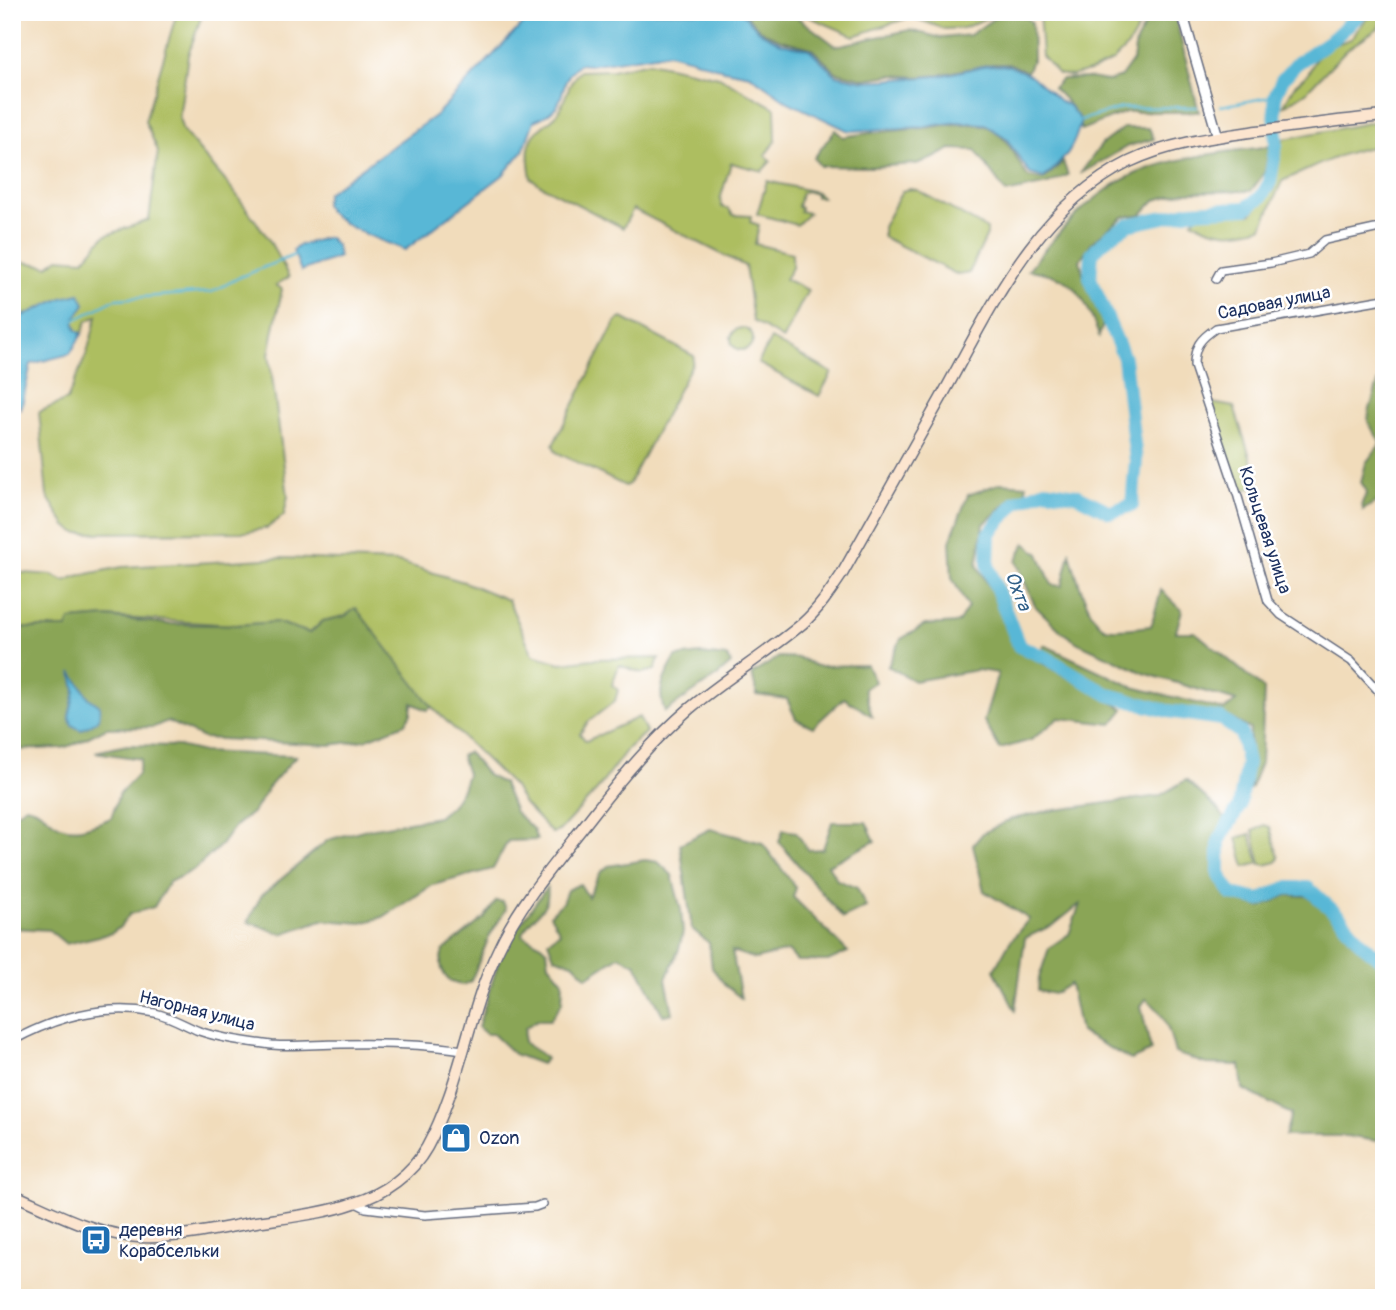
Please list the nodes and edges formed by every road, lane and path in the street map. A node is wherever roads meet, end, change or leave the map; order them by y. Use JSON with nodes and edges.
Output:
{"nodes":[{"id":1,"x":1182,"y":12,"type":"edge"},
{"id":2,"x":1384,"y":116,"type":"edge"},
{"id":3,"x":1218,"y":137,"type":"junction"},
{"id":4,"x":1384,"y":227,"type":"edge"},
{"id":5,"x":1216,"y":279,"type":"dead end"},
{"id":6,"x":1384,"y":299,"type":"edge"},
{"id":7,"x":1209,"y":406,"type":"joint"},
{"id":8,"x":1384,"y":697,"type":"edge"},
{"id":9,"x":12,"y":1041,"type":"edge"},
{"id":10,"x":463,"y":1050,"type":"junction"},
{"id":11,"x":12,"y":1194,"type":"edge"},
{"id":12,"x":356,"y":1203,"type":"junction"},
{"id":13,"x":543,"y":1205,"type":"dead end"}],
"edges":[{"from":1,"to":3,"type":"street"},
{"from":2,"to":3,"type":"main road"},
{"from":3,"to":10,"type":"main road"},
{"from":4,"to":5,"type":"street"},
{"from":6,"to":7,"type":"street","name":"Садовая улица"},
{"from":7,"to":8,"type":"street","name":"Кольцевая улица"},
{"from":9,"to":10,"type":"street","name":"Нагорная улица"},
{"from":10,"to":12,"type":"main road"},
{"from":11,"to":12,"type":"main road"},
{"from":12,"to":13,"type":"street"}]}
